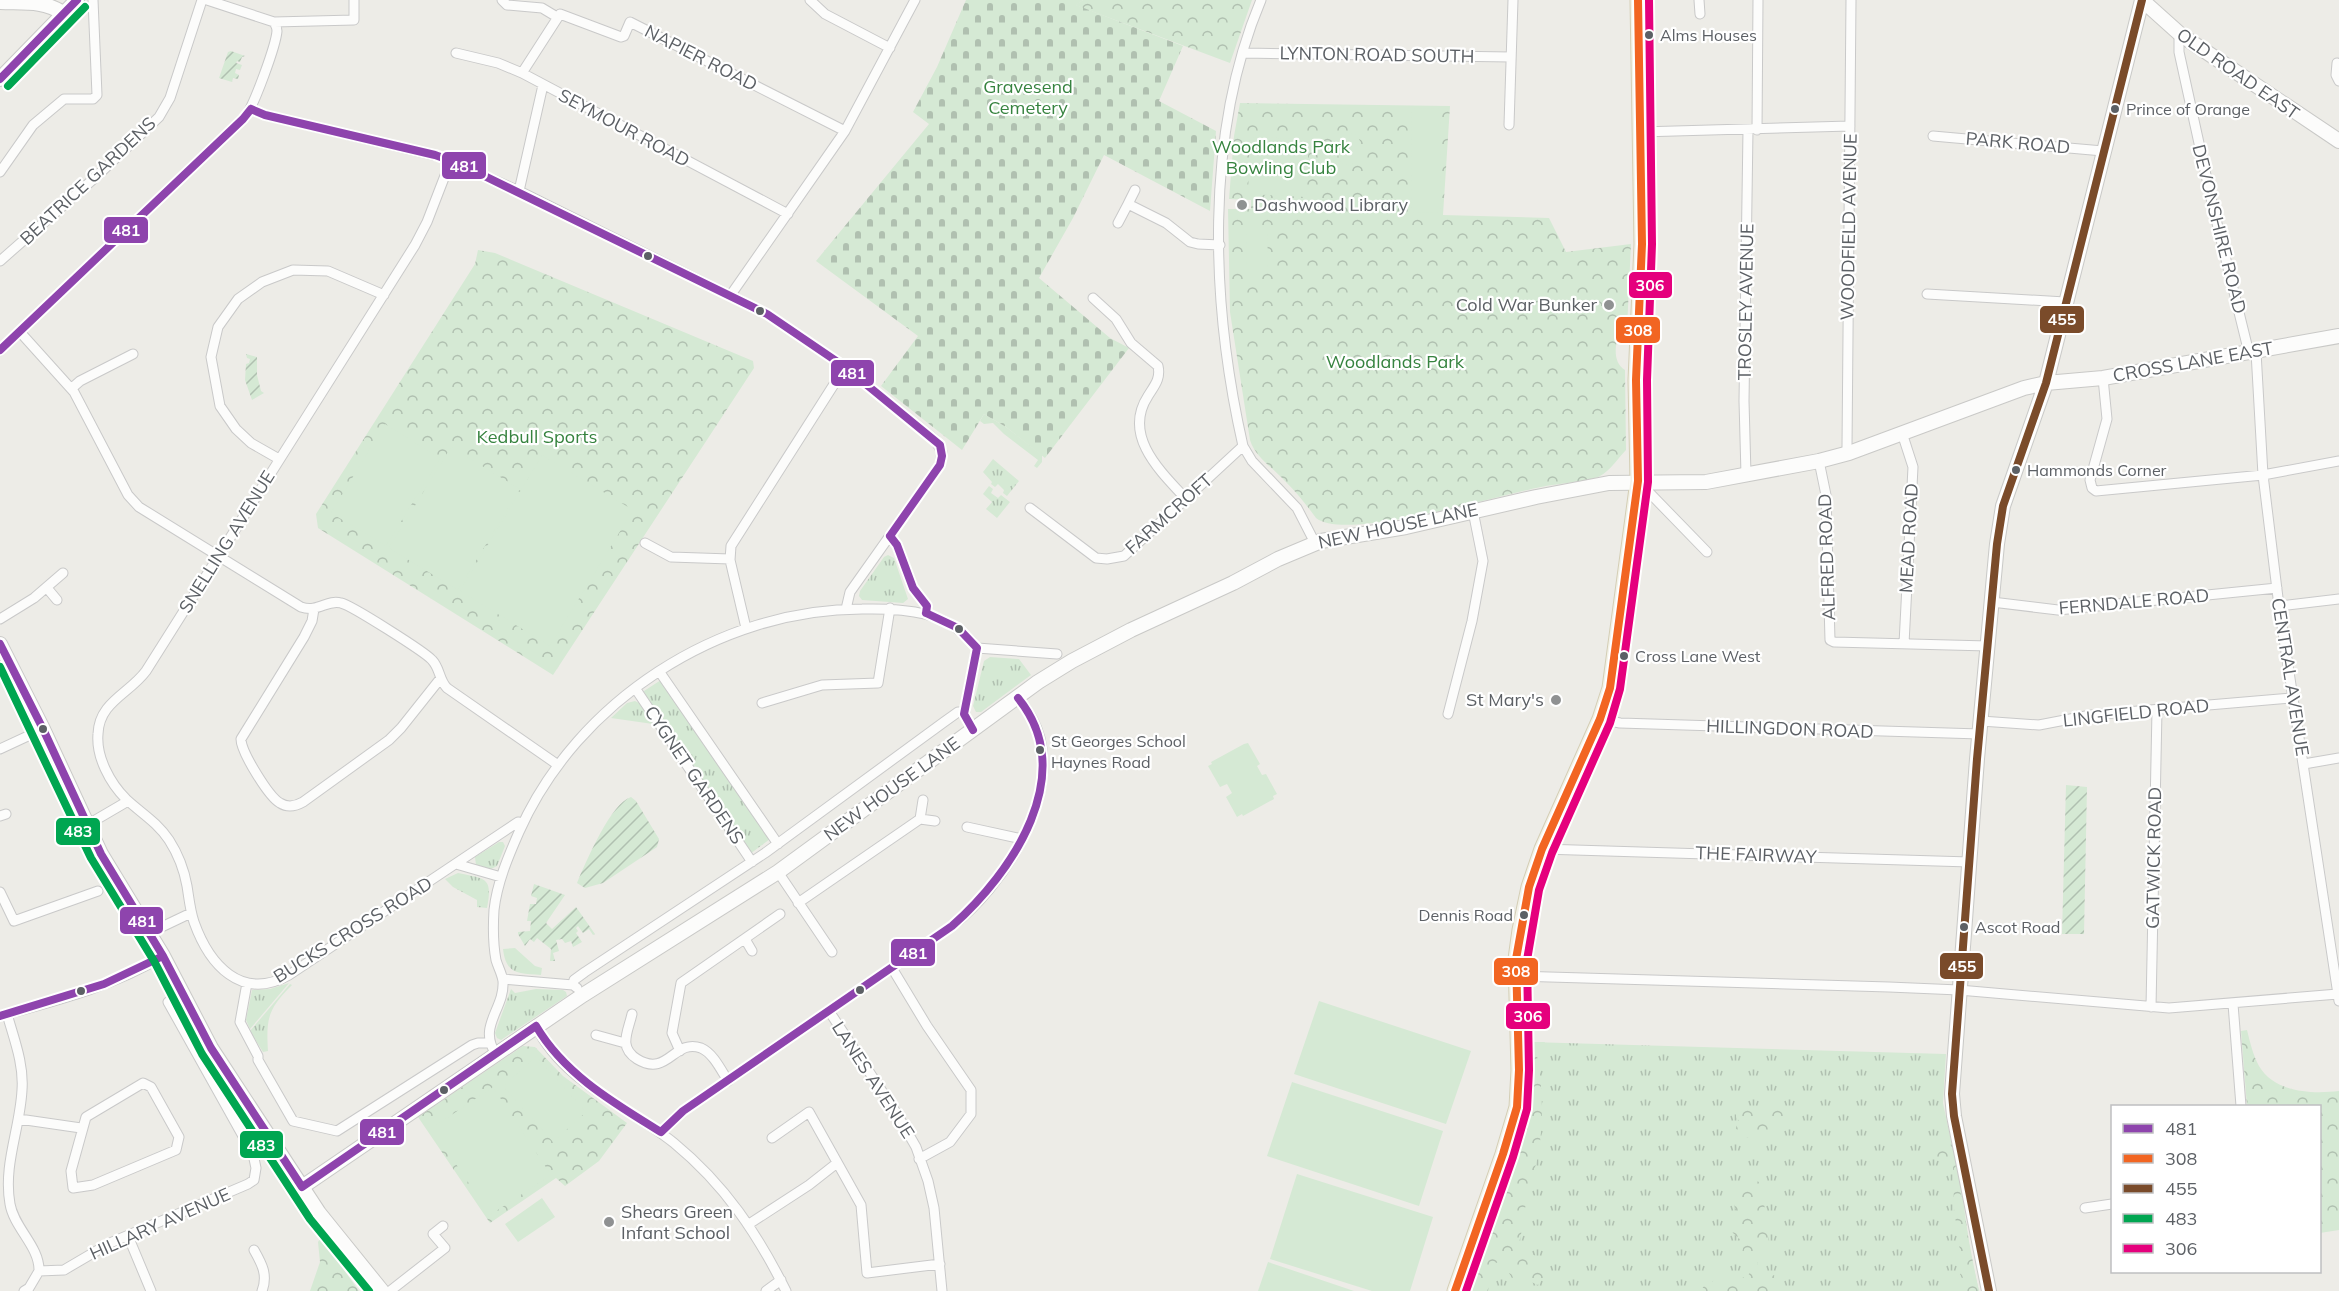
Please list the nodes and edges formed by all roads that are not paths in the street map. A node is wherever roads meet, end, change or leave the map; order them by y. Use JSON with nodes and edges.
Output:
{"nodes":[{"id":1,"x":77,"y":0,"type":"edge"},
{"id":2,"x":93,"y":0,"type":"edge"},
{"id":3,"x":202,"y":0,"type":"edge"},
{"id":4,"x":207,"y":0,"type":"edge"},
{"id":5,"x":354,"y":0,"type":"edge"},
{"id":6,"x":502,"y":0,"type":"edge"},
{"id":7,"x":812,"y":0,"type":"edge"},
{"id":8,"x":915,"y":0,"type":"edge"},
{"id":9,"x":1262,"y":0,"type":"edge"},
{"id":10,"x":1513,"y":0,"type":"edge"},
{"id":11,"x":1638,"y":0,"type":"edge"},
{"id":12,"x":1699,"y":0,"type":"edge"},
{"id":13,"x":1758,"y":0,"type":"edge"},
{"id":14,"x":1851,"y":0,"type":"edge"},
{"id":15,"x":2142,"y":0,"type":"edge"},
{"id":16,"x":0,"y":2,"type":"edge"},
{"id":17,"x":63,"y":13,"type":"junction"},
{"id":18,"x":1700,"y":14,"type":"dead end"},
{"id":19,"x":557,"y":16,"type":"junction"},
{"id":20,"x":274,"y":22,"type":"junction"},
{"id":21,"x":2181,"y":35,"type":"junction"},
{"id":22,"x":890,"y":48,"type":"junction"},
{"id":23,"x":456,"y":53,"type":"dead end"},
{"id":24,"x":1243,"y":53,"type":"junction"},
{"id":25,"x":1511,"y":57,"type":"junction"},
{"id":26,"x":2337,"y":63,"type":"dead end"},
{"id":27,"x":522,"y":73,"type":"junction"},
{"id":28,"x":0,"y":79,"type":"edge"},
{"id":29,"x":2339,"y":81,"type":"edge"},
{"id":30,"x":543,"y":85,"type":"junction"},
{"id":31,"x":251,"y":109,"type":"junction"},
{"id":32,"x":1509,"y":125,"type":"dead end"},
{"id":33,"x":1850,"y":126,"type":"junction"},
{"id":34,"x":1753,"y":130,"type":"junction"},
{"id":35,"x":844,"y":131,"type":"junction"},
{"id":36,"x":1640,"y":132,"type":"junction"},
{"id":37,"x":1933,"y":136,"type":"dead end"},
{"id":38,"x":2339,"y":141,"type":"edge"},
{"id":39,"x":2103,"y":151,"type":"junction"},
{"id":40,"x":451,"y":160,"type":"junction"},
{"id":41,"x":0,"y":172,"type":"edge"},
{"id":42,"x":1135,"y":190,"type":"dead end"},
{"id":43,"x":519,"y":191,"type":"junction"},
{"id":44,"x":1128,"y":204,"type":"junction"},
{"id":45,"x":788,"y":214,"type":"junction"},
{"id":46,"x":1118,"y":223,"type":"dead end"},
{"id":47,"x":1220,"y":245,"type":"junction"},
{"id":48,"x":0,"y":261,"type":"edge"},
{"id":49,"x":1927,"y":294,"type":"dead end"},
{"id":50,"x":384,"y":295,"type":"junction"},
{"id":51,"x":730,"y":296,"type":"junction"},
{"id":52,"x":1093,"y":298,"type":"dead end"},
{"id":53,"x":2065,"y":302,"type":"junction"},
{"id":54,"x":20,"y":332,"type":"junction"},
{"id":55,"x":2339,"y":336,"type":"edge"},
{"id":56,"x":0,"y":351,"type":"edge"},
{"id":57,"x":2253,"y":352,"type":"junction"},
{"id":58,"x":133,"y":354,"type":"dead end"},
{"id":59,"x":845,"y":368,"type":"junction"},
{"id":60,"x":2103,"y":378,"type":"junction"},
{"id":61,"x":2046,"y":383,"type":"junction"},
{"id":62,"x":72,"y":388,"type":"junction"},
{"id":63,"x":1902,"y":433,"type":"junction"},
{"id":64,"x":1243,"y":446,"type":"junction"},
{"id":65,"x":1849,"y":453,"type":"junction"},
{"id":66,"x":279,"y":459,"type":"junction"},
{"id":67,"x":1819,"y":461,"type":"junction"},
{"id":68,"x":2339,"y":461,"type":"edge"},
{"id":69,"x":1746,"y":475,"type":"junction"},
{"id":70,"x":2263,"y":475,"type":"junction"},
{"id":71,"x":1638,"y":481,"type":"junction"},
{"id":72,"x":1186,"y":500,"type":"junction"},
{"id":73,"x":1030,"y":508,"type":"dead end"},
{"id":74,"x":1473,"y":511,"type":"junction"},
{"id":75,"x":890,"y":536,"type":"junction"},
{"id":76,"x":645,"y":543,"type":"dead end"},
{"id":77,"x":1315,"y":543,"type":"junction"},
{"id":78,"x":1707,"y":552,"type":"dead end"},
{"id":79,"x":218,"y":556,"type":"junction"},
{"id":80,"x":730,"y":559,"type":"junction"},
{"id":81,"x":63,"y":573,"type":"dead end"},
{"id":82,"x":46,"y":588,"type":"junction"},
{"id":83,"x":2277,"y":588,"type":"junction"},
{"id":84,"x":2339,"y":598,"type":"edge"},
{"id":85,"x":57,"y":600,"type":"dead end"},
{"id":86,"x":1992,"y":602,"type":"junction"},
{"id":87,"x":2279,"y":606,"type":"junction"},
{"id":88,"x":890,"y":608,"type":"junction"},
{"id":89,"x":314,"y":609,"type":"junction"},
{"id":90,"x":846,"y":609,"type":"junction"},
{"id":91,"x":926,"y":613,"type":"junction"},
{"id":92,"x":0,"y":619,"type":"edge"},
{"id":93,"x":746,"y":628,"type":"junction"},
{"id":94,"x":0,"y":644,"type":"edge"},
{"id":95,"x":1904,"y":644,"type":"junction"},
{"id":96,"x":1988,"y":646,"type":"junction"},
{"id":97,"x":978,"y":648,"type":"junction"},
{"id":98,"x":1057,"y":654,"type":"dead end"},
{"id":99,"x":659,"y":671,"type":"junction"},
{"id":100,"x":440,"y":679,"type":"junction"},
{"id":101,"x":635,"y":688,"type":"junction"},
{"id":102,"x":1017,"y":698,"type":"junction"},
{"id":103,"x":2292,"y":698,"type":"junction"},
{"id":104,"x":762,"y":703,"type":"dead end"},
{"id":105,"x":2157,"y":710,"type":"junction"},
{"id":106,"x":964,"y":712,"type":"junction"},
{"id":107,"x":1448,"y":714,"type":"dead end"},
{"id":108,"x":1600,"y":719,"type":"junction"},
{"id":109,"x":1980,"y":728,"type":"junction"},
{"id":110,"x":43,"y":729,"type":"junction"},
{"id":111,"x":973,"y":730,"type":"junction"},
{"id":112,"x":0,"y":749,"type":"edge"},
{"id":113,"x":2339,"y":758,"type":"edge"},
{"id":114,"x":558,"y":765,"type":"junction"},
{"id":115,"x":2304,"y":765,"type":"junction"},
{"id":116,"x":923,"y":800,"type":"dead end"},
{"id":117,"x":128,"y":801,"type":"junction"},
{"id":118,"x":920,"y":819,"type":"junction"},
{"id":119,"x":935,"y":822,"type":"dead end"},
{"id":120,"x":523,"y":823,"type":"junction"},
{"id":121,"x":87,"y":825,"type":"junction"},
{"id":122,"x":967,"y":827,"type":"dead end"},
{"id":123,"x":1022,"y":839,"type":"junction"},
{"id":124,"x":778,"y":843,"type":"junction"},
{"id":125,"x":1542,"y":849,"type":"junction"},
{"id":126,"x":1970,"y":861,"type":"junction"},
{"id":127,"x":752,"y":862,"type":"junction"},
{"id":128,"x":456,"y":864,"type":"junction"},
{"id":129,"x":778,"y":872,"type":"junction"},
{"id":130,"x":501,"y":877,"type":"junction"},
{"id":131,"x":98,"y":891,"type":"dead end"},
{"id":132,"x":0,"y":892,"type":"edge"},
{"id":133,"x":798,"y":903,"type":"junction"},
{"id":134,"x":191,"y":913,"type":"junction"},
{"id":135,"x":780,"y":914,"type":"dead end"},
{"id":136,"x":149,"y":933,"type":"junction"},
{"id":137,"x":2334,"y":933,"type":"edge"},
{"id":138,"x":744,"y":939,"type":"junction"},
{"id":139,"x":752,"y":951,"type":"dead end"},
{"id":140,"x":831,"y":952,"type":"dead end"},
{"id":141,"x":163,"y":956,"type":"junction"},
{"id":142,"x":892,"y":968,"type":"junction"},
{"id":143,"x":1516,"y":976,"type":"junction"},
{"id":144,"x":503,"y":979,"type":"junction"},
{"id":145,"x":247,"y":983,"type":"junction"},
{"id":146,"x":1959,"y":990,"type":"junction"},
{"id":147,"x":2338,"y":997,"type":"edge"},
{"id":148,"x":168,"y":1002,"type":"dead end"},
{"id":149,"x":2233,"y":1004,"type":"junction"},
{"id":150,"x":2151,"y":1006,"type":"junction"},
{"id":151,"x":829,"y":1011,"type":"junction"},
{"id":152,"x":632,"y":1014,"type":"dead end"},
{"id":153,"x":3,"y":1015,"type":"edge"},
{"id":154,"x":536,"y":1026,"type":"junction"},
{"id":155,"x":596,"y":1035,"type":"dead end"},
{"id":156,"x":625,"y":1043,"type":"junction"},
{"id":157,"x":492,"y":1049,"type":"junction"},
{"id":158,"x":680,"y":1051,"type":"junction"},
{"id":159,"x":728,"y":1081,"type":"junction"},
{"id":160,"x":245,"y":1102,"type":"junction"},
{"id":161,"x":2241,"y":1105,"type":"edge"},
{"id":162,"x":230,"y":1113,"type":"junction"},
{"id":163,"x":19,"y":1119,"type":"junction"},
{"id":164,"x":81,"y":1128,"type":"junction"},
{"id":165,"x":337,"y":1131,"type":"joint"},
{"id":166,"x":660,"y":1132,"type":"junction"},
{"id":167,"x":772,"y":1138,"type":"dead end"},
{"id":168,"x":919,"y":1159,"type":"junction"},
{"id":169,"x":837,"y":1163,"type":"junction"},
{"id":170,"x":4,"y":1178,"type":"edge"},
{"id":171,"x":302,"y":1187,"type":"junction"},
{"id":172,"x":2111,"y":1204,"type":"edge"},
{"id":173,"x":2085,"y":1208,"type":"dead end"},
{"id":174,"x":749,"y":1224,"type":"junction"},
{"id":175,"x":443,"y":1226,"type":"dead end"},
{"id":176,"x":128,"y":1236,"type":"junction"},
{"id":177,"x":254,"y":1250,"type":"dead end"},
{"id":178,"x":940,"y":1264,"type":"junction"},
{"id":179,"x":39,"y":1271,"type":"junction"},
{"id":180,"x":781,"y":1280,"type":"junction"},
{"id":181,"x":24,"y":1291,"type":"edge"},
{"id":182,"x":151,"y":1291,"type":"edge"},
{"id":183,"x":262,"y":1291,"type":"edge"},
{"id":184,"x":382,"y":1291,"type":"edge"},
{"id":185,"x":390,"y":1291,"type":"edge"},
{"id":186,"x":766,"y":1291,"type":"edge"},
{"id":187,"x":786,"y":1291,"type":"edge"},
{"id":188,"x":942,"y":1291,"type":"edge"},
{"id":189,"x":1455,"y":1291,"type":"edge"},
{"id":190,"x":1989,"y":1291,"type":"edge"}],
"edges":[{"from":1,"to":17,"type":"street"},
{"from":2,"to":41,"type":"street"},
{"from":3,"to":48,"type":"street","name":"BEATRICE GARDENS"},
{"from":4,"to":20,"type":"street"},
{"from":5,"to":20,"type":"street"},
{"from":6,"to":19,"type":"street"},
{"from":7,"to":22,"type":"street"},
{"from":8,"to":22,"type":"street"},
{"from":9,"to":24,"type":"street"},
{"from":10,"to":25,"type":"street"},
{"from":11,"to":36,"type":"main road"},
{"from":12,"to":18,"type":"street"},
{"from":13,"to":34,"type":"street","name":"TROSLEY AVENUE"},
{"from":14,"to":33,"type":"street","name":"WOODFIELD AVENUE"},
{"from":15,"to":21,"type":"street","name":"OLD ROAD EAST"},
{"from":15,"to":39,"type":"street"},
{"from":16,"to":17,"type":"street"},
{"from":17,"to":28,"type":"street"},
{"from":19,"to":27,"type":"street"},
{"from":19,"to":35,"type":"street","name":"NAPIER ROAD"},
{"from":20,"to":31,"type":"street"},
{"from":21,"to":38,"type":"street","name":"OLD ROAD EAST"},
{"from":21,"to":57,"type":"street","name":"DEVONSHIRE ROAD"},
{"from":22,"to":35,"type":"street"},
{"from":23,"to":27,"type":"street","name":"SEYMOUR ROAD"},
{"from":24,"to":25,"type":"street","name":"LYNTON ROAD SOUTH"},
{"from":24,"to":47,"type":"street"},
{"from":25,"to":32,"type":"street"},
{"from":26,"to":29,"type":"street"},
{"from":27,"to":30,"type":"street","name":"SEYMOUR ROAD"},
{"from":30,"to":43,"type":"street"},
{"from":30,"to":45,"type":"street","name":"SEYMOUR ROAD"},
{"from":31,"to":40,"type":"street"},
{"from":31,"to":54,"type":"street"},
{"from":33,"to":34,"type":"street"},
{"from":33,"to":65,"type":"street","name":"WOODFIELD AVENUE"},
{"from":34,"to":36,"type":"street"},
{"from":34,"to":69,"type":"street","name":"TROSLEY AVENUE"},
{"from":35,"to":45,"type":"street"},
{"from":36,"to":71,"type":"main road"},
{"from":37,"to":39,"type":"street","name":"PARK ROAD"},
{"from":39,"to":53,"type":"street"},
{"from":40,"to":43,"type":"street"},
{"from":40,"to":50,"type":"street","name":"SNELLING AVENUE"},
{"from":42,"to":44,"type":"street"},
{"from":43,"to":51,"type":"street"},
{"from":44,"to":46,"type":"street"},
{"from":44,"to":47,"type":"street"},
{"from":45,"to":51,"type":"street"},
{"from":47,"to":64,"type":"street"},
{"from":49,"to":53,"type":"street"},
{"from":50,"to":66,"type":"street","name":"SNELLING AVENUE"},
{"from":50,"to":66,"type":"street"},
{"from":51,"to":59,"type":"street"},
{"from":52,"to":72,"type":"street"},
{"from":53,"to":61,"type":"street"},
{"from":54,"to":56,"type":"street"},
{"from":54,"to":62,"type":"street"},
{"from":55,"to":57,"type":"street","name":"CROSS LANE EAST"},
{"from":57,"to":60,"type":"street","name":"CROSS LANE EAST"},
{"from":57,"to":70,"type":"street","name":"CENTRAL AVENUE"},
{"from":58,"to":62,"type":"street"},
{"from":59,"to":75,"type":"street"},
{"from":59,"to":80,"type":"street"},
{"from":60,"to":61,"type":"street","name":"CROSS LANE EAST"},
{"from":60,"to":70,"type":"street"},
{"from":61,"to":63,"type":"street"},
{"from":61,"to":86,"type":"street"},
{"from":62,"to":79,"type":"street"},
{"from":63,"to":65,"type":"street"},
{"from":63,"to":95,"type":"street","name":"MEAD ROAD"},
{"from":64,"to":72,"type":"street","name":"FARMCROFT"},
{"from":64,"to":77,"type":"street"},
{"from":65,"to":67,"type":"street"},
{"from":66,"to":79,"type":"street","name":"SNELLING AVENUE"},
{"from":67,"to":69,"type":"street"},
{"from":67,"to":95,"type":"street","name":"ALFRED ROAD"},
{"from":68,"to":70,"type":"street"},
{"from":69,"to":71,"type":"street"},
{"from":70,"to":83,"type":"street","name":"CENTRAL AVENUE"},
{"from":71,"to":74,"type":"street","name":"NEW HOUSE LANE"},
{"from":71,"to":78,"type":"street"},
{"from":71,"to":108,"type":"main road"},
{"from":72,"to":73,"type":"street","name":"FARMCROFT"},
{"from":74,"to":77,"type":"street","name":"NEW HOUSE LANE"},
{"from":74,"to":107,"type":"street"},
{"from":75,"to":90,"type":"street"},
{"from":75,"to":91,"type":"street"},
{"from":76,"to":80,"type":"street"},
{"from":77,"to":102,"type":"street","name":"NEW HOUSE LANE"},
{"from":79,"to":89,"type":"street"},
{"from":79,"to":117,"type":"street","name":"SNELLING AVENUE"},
{"from":80,"to":93,"type":"street"},
{"from":81,"to":82,"type":"street"},
{"from":82,"to":85,"type":"street"},
{"from":82,"to":92,"type":"street"},
{"from":83,"to":86,"type":"street","name":"FERNDALE ROAD"},
{"from":83,"to":87,"type":"street","name":"CENTRAL AVENUE"},
{"from":84,"to":87,"type":"street"},
{"from":86,"to":96,"type":"street"},
{"from":87,"to":103,"type":"street","name":"CENTRAL AVENUE"},
{"from":88,"to":90,"type":"street"},
{"from":88,"to":91,"type":"street"},
{"from":88,"to":104,"type":"street"},
{"from":89,"to":100,"type":"street"},
{"from":89,"to":100,"type":"street"},
{"from":90,"to":93,"type":"street"},
{"from":91,"to":97,"type":"street"},
{"from":93,"to":99,"type":"street"},
{"from":94,"to":110,"type":"street"},
{"from":95,"to":96,"type":"street","name":"ALFRED ROAD"},
{"from":96,"to":109,"type":"street"},
{"from":97,"to":98,"type":"street"},
{"from":97,"to":106,"type":"street"},
{"from":99,"to":101,"type":"street"},
{"from":99,"to":124,"type":"street","name":"CYGNET GARDENS"},
{"from":100,"to":114,"type":"street"},
{"from":101,"to":114,"type":"street"},
{"from":101,"to":127,"type":"street","name":"CYGNET GARDENS"},
{"from":102,"to":111,"type":"street","name":"NEW HOUSE LANE"},
{"from":102,"to":123,"type":"street"},
{"from":103,"to":105,"type":"street","name":"LINGFIELD ROAD"},
{"from":103,"to":115,"type":"street","name":"CENTRAL AVENUE"},
{"from":105,"to":109,"type":"street","name":"LINGFIELD ROAD"},
{"from":105,"to":150,"type":"street","name":"GATWICK ROAD"},
{"from":106,"to":111,"type":"street"},
{"from":106,"to":124,"type":"street","name":"NEW HOUSE LANE"},
{"from":108,"to":109,"type":"street","name":"HILLINGDON ROAD"},
{"from":108,"to":125,"type":"main road"},
{"from":109,"to":126,"type":"street"},
{"from":110,"to":112,"type":"street"},
{"from":110,"to":121,"type":"street"},
{"from":111,"to":129,"type":"street","name":"NEW HOUSE LANE"},
{"from":113,"to":115,"type":"street"},
{"from":114,"to":120,"type":"street"},
{"from":115,"to":137,"type":"street","name":"CENTRAL AVENUE"},
{"from":116,"to":118,"type":"street"},
{"from":117,"to":121,"type":"street"},
{"from":117,"to":134,"type":"street","name":"SNELLING AVENUE"},
{"from":118,"to":119,"type":"street"},
{"from":118,"to":133,"type":"street"},
{"from":120,"to":128,"type":"street","name":"BUCKS CROSS ROAD"},
{"from":120,"to":130,"type":"street"},
{"from":121,"to":136,"type":"street"},
{"from":122,"to":123,"type":"street"},
{"from":123,"to":142,"type":"street"},
{"from":124,"to":127,"type":"street","name":"NEW HOUSE LANE"},
{"from":125,"to":126,"type":"street","name":"THE FAIRWAY"},
{"from":125,"to":143,"type":"main road"},
{"from":126,"to":146,"type":"street"},
{"from":127,"to":144,"type":"street","name":"NEW HOUSE LANE"},
{"from":128,"to":130,"type":"street"},
{"from":128,"to":145,"type":"street","name":"BUCKS CROSS ROAD"},
{"from":129,"to":133,"type":"street"},
{"from":129,"to":154,"type":"street","name":"NEW HOUSE LANE"},
{"from":130,"to":144,"type":"street"},
{"from":131,"to":132,"type":"street"},
{"from":133,"to":140,"type":"street"},
{"from":134,"to":136,"type":"street"},
{"from":134,"to":145,"type":"street","name":"BUCKS CROSS ROAD"},
{"from":135,"to":138,"type":"street"},
{"from":136,"to":141,"type":"street"},
{"from":137,"to":147,"type":"street","name":"CENTRAL AVENUE"},
{"from":138,"to":139,"type":"street"},
{"from":138,"to":158,"type":"street"},
{"from":141,"to":153,"type":"street"},
{"from":141,"to":160,"type":"street"},
{"from":142,"to":151,"type":"street"},
{"from":142,"to":168,"type":"street"},
{"from":143,"to":146,"type":"street"},
{"from":143,"to":189,"type":"main road"},
{"from":144,"to":157,"type":"street"},
{"from":145,"to":165,"type":"street","name":"BUCKS CROSS ROAD"},
{"from":146,"to":150,"type":"street"},
{"from":146,"to":190,"type":"street"},
{"from":147,"to":149,"type":"street"},
{"from":148,"to":162,"type":"street"},
{"from":149,"to":150,"type":"street"},
{"from":149,"to":161,"type":"street"},
{"from":151,"to":159,"type":"street"},
{"from":151,"to":168,"type":"street","name":"LANES AVENUE"},
{"from":152,"to":156,"type":"street"},
{"from":153,"to":163,"type":"street"},
{"from":154,"to":157,"type":"street","name":"NEW HOUSE LANE"},
{"from":154,"to":166,"type":"street"},
{"from":155,"to":156,"type":"street"},
{"from":156,"to":158,"type":"street"},
{"from":157,"to":165,"type":"street","name":"NEW HOUSE LANE"},
{"from":157,"to":171,"type":"street","name":"NEW HOUSE LANE"},
{"from":158,"to":159,"type":"street"},
{"from":159,"to":166,"type":"street"},
{"from":160,"to":162,"type":"street"},
{"from":160,"to":171,"type":"street"},
{"from":162,"to":176,"type":"street","name":"HILLARY AVENUE"},
{"from":163,"to":164,"type":"street"},
{"from":163,"to":170,"type":"street"},
{"from":164,"to":164,"type":"street"},
{"from":166,"to":174,"type":"street"},
{"from":167,"to":169,"type":"street"},
{"from":168,"to":178,"type":"street","name":"LANES AVENUE"},
{"from":169,"to":174,"type":"street"},
{"from":169,"to":178,"type":"street"},
{"from":170,"to":179,"type":"street"},
{"from":171,"to":184,"type":"street"},
{"from":172,"to":173,"type":"street"},
{"from":174,"to":180,"type":"street"},
{"from":175,"to":185,"type":"street"},
{"from":176,"to":179,"type":"street","name":"HILLARY AVENUE"},
{"from":176,"to":182,"type":"street"},
{"from":177,"to":183,"type":"street"},
{"from":178,"to":188,"type":"street","name":"LANES AVENUE"},
{"from":179,"to":181,"type":"street"},
{"from":180,"to":186,"type":"street"},
{"from":180,"to":187,"type":"street"}]}
